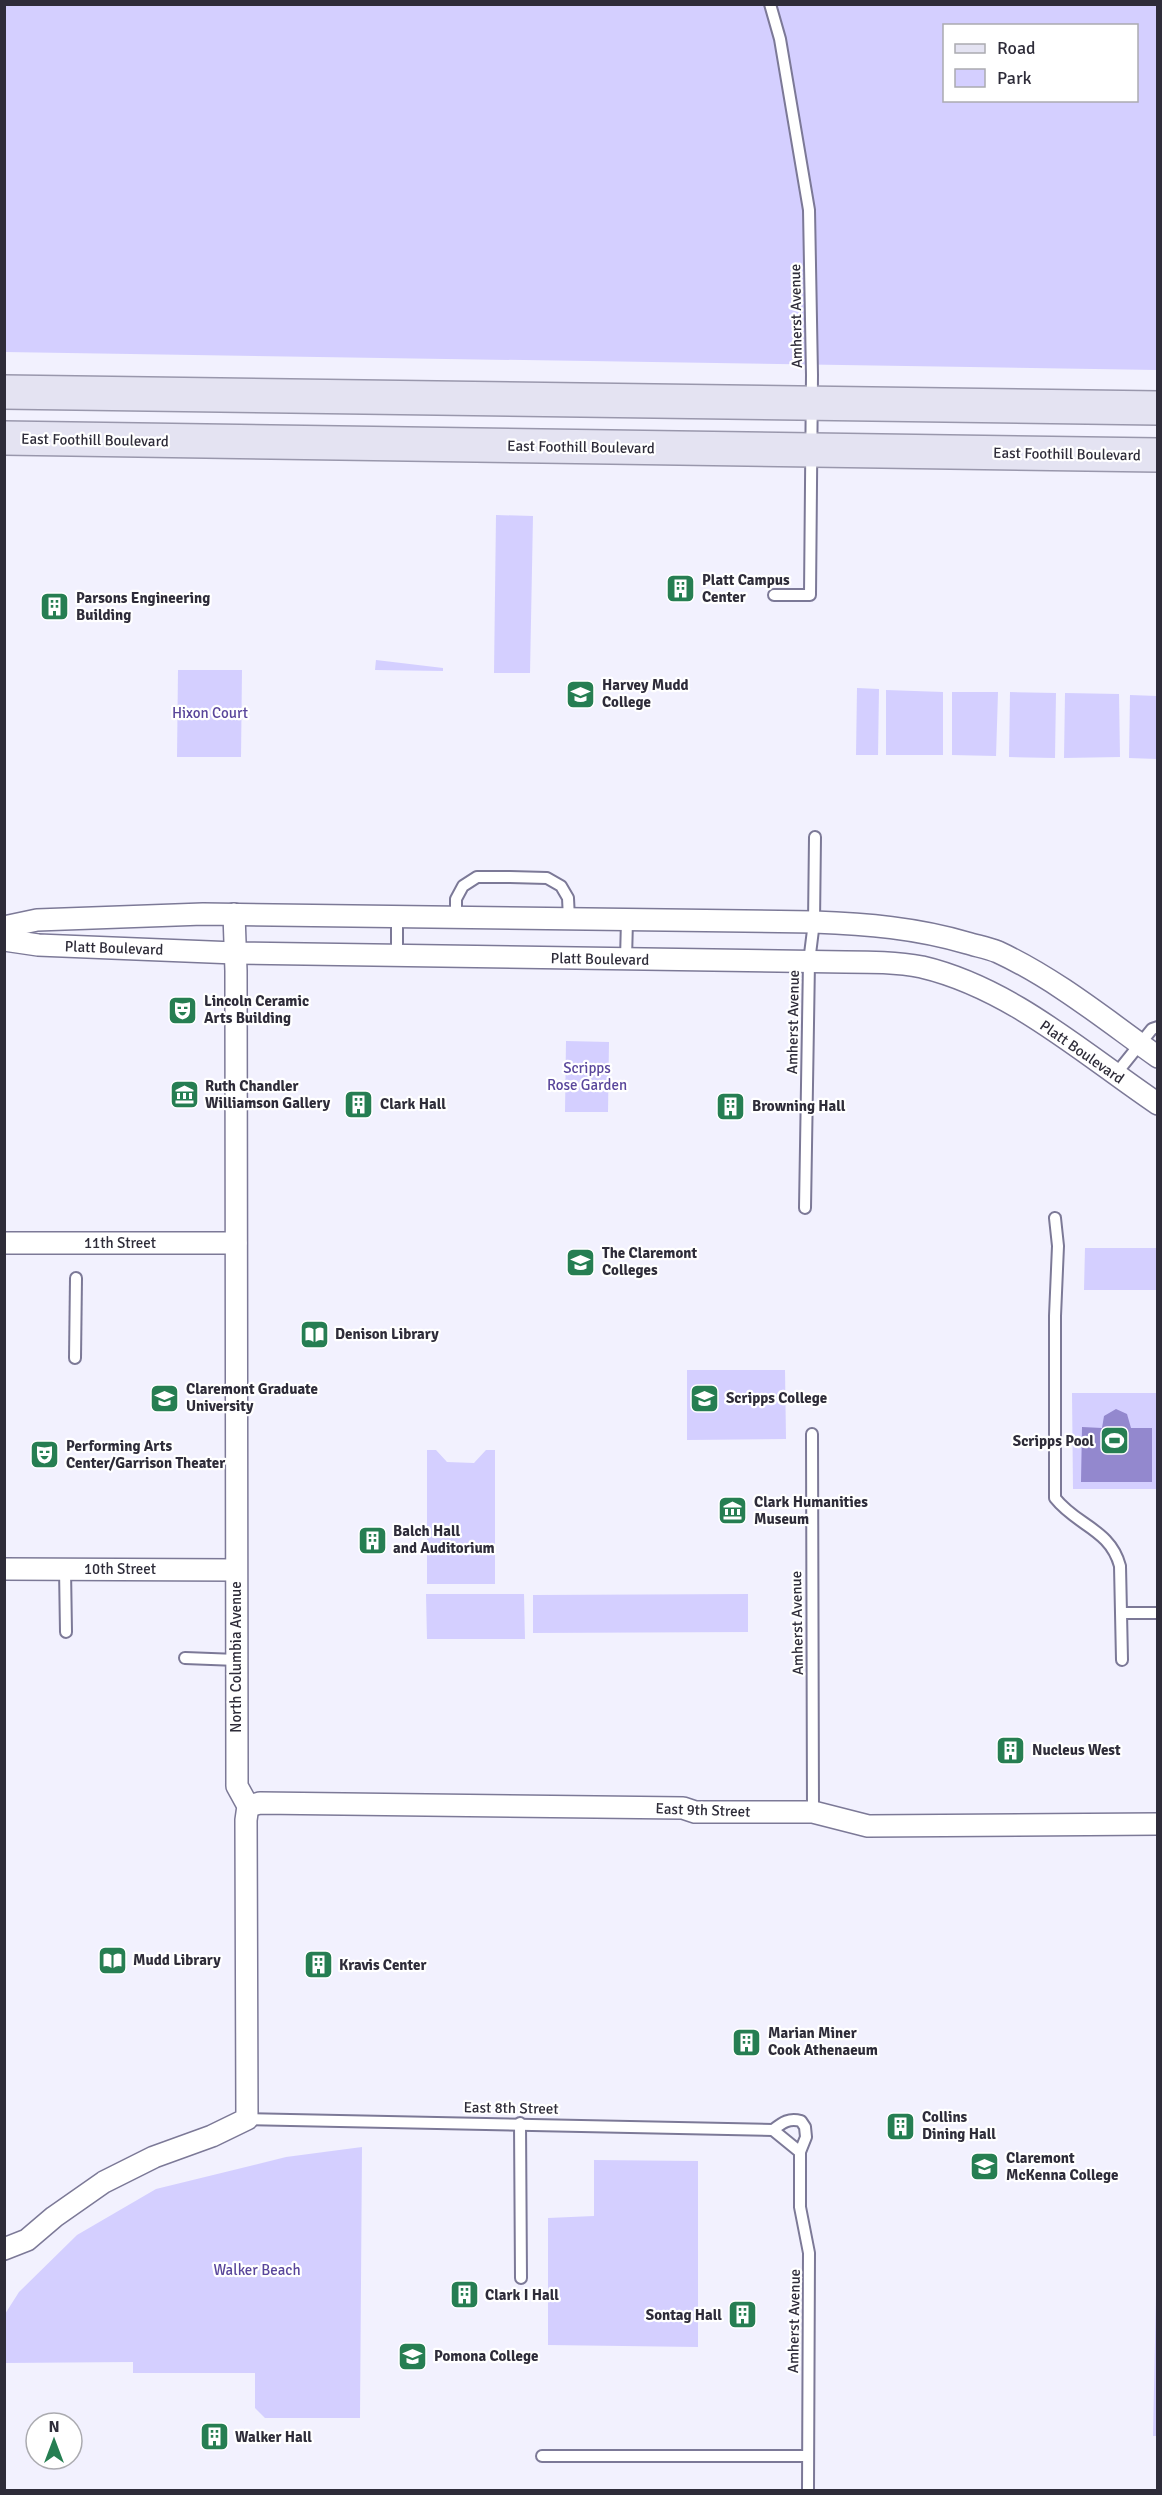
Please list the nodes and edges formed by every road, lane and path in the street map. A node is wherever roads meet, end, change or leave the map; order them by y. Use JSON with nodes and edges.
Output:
{"nodes":[{"id":1,"x":770,"y":4,"type":"edge"},
{"id":2,"x":4,"y":392,"type":"edge"},
{"id":3,"x":812,"y":403,"type":"junction"},
{"id":4,"x":1158,"y":408,"type":"edge"},
{"id":5,"x":4,"y":438,"type":"edge"},
{"id":6,"x":811,"y":451,"type":"junction"},
{"id":7,"x":1158,"y":455,"type":"edge"},
{"id":8,"x":774,"y":595,"type":"dead end"},
{"id":9,"x":815,"y":837,"type":"dead end"},
{"id":10,"x":234,"y":914,"type":"junction"},
{"id":11,"x":397,"y":917,"type":"junction"},
{"id":12,"x":456,"y":918,"type":"junction"},
{"id":13,"x":569,"y":919,"type":"junction"},
{"id":14,"x":627,"y":920,"type":"junction"},
{"id":15,"x":814,"y":922,"type":"junction"},
{"id":16,"x":4,"y":927,"type":"edge"},
{"id":17,"x":4,"y":940,"type":"edge"},
{"id":18,"x":235,"y":953,"type":"junction"},
{"id":19,"x":397,"y":955,"type":"junction"},
{"id":20,"x":627,"y":959,"type":"junction"},
{"id":21,"x":809,"y":962,"type":"junction"},
{"id":22,"x":1158,"y":1027,"type":"edge"},
{"id":23,"x":1139,"y":1044,"type":"junction"},
{"id":24,"x":1158,"y":1057,"type":"edge"},
{"id":25,"x":1115,"y":1075,"type":"junction"},
{"id":26,"x":1158,"y":1104,"type":"edge"},
{"id":27,"x":805,"y":1208,"type":"dead end"},
{"id":28,"x":1054,"y":1218,"type":"dead end"},
{"id":29,"x":4,"y":1243,"type":"edge"},
{"id":30,"x":236,"y":1243,"type":"junction"},
{"id":31,"x":76,"y":1278,"type":"dead end"},
{"id":32,"x":75,"y":1359,"type":"dead end"},
{"id":33,"x":812,"y":1434,"type":"dead end"},
{"id":34,"x":4,"y":1569,"type":"edge"},
{"id":35,"x":65,"y":1569,"type":"junction"},
{"id":36,"x":236,"y":1570,"type":"junction"},
{"id":37,"x":1122,"y":1613,"type":"junction"},
{"id":38,"x":1158,"y":1613,"type":"edge"},
{"id":39,"x":66,"y":1632,"type":"dead end"},
{"id":40,"x":185,"y":1658,"type":"dead end"},
{"id":41,"x":237,"y":1660,"type":"junction"},
{"id":42,"x":1122,"y":1660,"type":"dead end"},
{"id":43,"x":248,"y":1806,"type":"junction"},
{"id":44,"x":813,"y":1812,"type":"junction"},
{"id":45,"x":1158,"y":1824,"type":"edge"},
{"id":46,"x":247,"y":2119,"type":"junction"},
{"id":47,"x":520,"y":2123,"type":"junction"},
{"id":48,"x":773,"y":2130,"type":"junction"},
{"id":49,"x":800,"y":2152,"type":"junction"},
{"id":50,"x":4,"y":2249,"type":"edge"},
{"id":51,"x":522,"y":2278,"type":"dead end"},
{"id":52,"x":542,"y":2456,"type":"dead end"},
{"id":53,"x":808,"y":2456,"type":"junction"},
{"id":54,"x":808,"y":2490,"type":"edge"}],
"edges":[{"from":1,"to":3,"type":"lane","name":"Amherst Avenue"},
{"from":2,"to":3,"type":"main road"},
{"from":3,"to":4,"type":"main road"},
{"from":3,"to":6,"type":"lane","name":"Amherst Avenue"},
{"from":5,"to":6,"type":"main road","name":"East Foothill Boulevard"},
{"from":6,"to":7,"type":"main road","name":"East Foothill Boulevard"},
{"from":6,"to":8,"type":"lane","name":"Amherst Avenue"},
{"from":9,"to":15,"type":"lane","name":"Amherst Avenue"},
{"from":10,"to":11,"type":"street","name":"Platt Boulevard"},
{"from":10,"to":16,"type":"street","name":"Platt Boulevard"},
{"from":10,"to":18,"type":"street","name":"North Columbia Avenue"},
{"from":11,"to":12,"type":"street","name":"Platt Boulevard"},
{"from":11,"to":19,"type":"lane"},
{"from":12,"to":13,"type":"street","name":"Platt Boulevard"},
{"from":12,"to":13,"type":"lane"},
{"from":13,"to":14,"type":"street","name":"Platt Boulevard"},
{"from":14,"to":15,"type":"street","name":"Platt Boulevard"},
{"from":14,"to":20,"type":"lane"},
{"from":15,"to":21,"type":"lane","name":"Amherst Avenue"},
{"from":15,"to":23,"type":"street","name":"Platt Boulevard"},
{"from":17,"to":18,"type":"street","name":"Platt Boulevard"},
{"from":18,"to":19,"type":"street","name":"Platt Boulevard"},
{"from":18,"to":30,"type":"street","name":"North Columbia Avenue"},
{"from":19,"to":20,"type":"street","name":"Platt Boulevard"},
{"from":20,"to":21,"type":"street","name":"Platt Boulevard"},
{"from":21,"to":25,"type":"street","name":"Platt Boulevard"},
{"from":21,"to":27,"type":"lane","name":"Amherst Avenue"},
{"from":22,"to":23,"type":"lane"},
{"from":23,"to":24,"type":"street","name":"Platt Boulevard"},
{"from":23,"to":25,"type":"lane"},
{"from":25,"to":26,"type":"street","name":"Platt Boulevard"},
{"from":28,"to":37,"type":"lane"},
{"from":29,"to":30,"type":"street","name":"11th Street"},
{"from":30,"to":36,"type":"street","name":"North Columbia Avenue"},
{"from":31,"to":32,"type":"lane"},
{"from":33,"to":44,"type":"lane","name":"Amherst Avenue"},
{"from":34,"to":35,"type":"street","name":"10th Street"},
{"from":35,"to":36,"type":"street","name":"10th Street"},
{"from":35,"to":39,"type":"lane"},
{"from":36,"to":41,"type":"street","name":"North Columbia Avenue"},
{"from":37,"to":38,"type":"lane"},
{"from":37,"to":42,"type":"lane"},
{"from":40,"to":41,"type":"lane"},
{"from":41,"to":43,"type":"street","name":"North Columbia Avenue"},
{"from":43,"to":44,"type":"street","name":"East 9th Street"},
{"from":43,"to":46,"type":"street","name":"North Columbia Avenue"},
{"from":44,"to":45,"type":"street","name":"East 9th Street"},
{"from":46,"to":47,"type":"lane","name":"East 8th Street"},
{"from":46,"to":50,"type":"street"},
{"from":47,"to":48,"type":"lane","name":"East 8th Street"},
{"from":47,"to":51,"type":"lane"},
{"from":48,"to":49,"type":"lane"},
{"from":48,"to":49,"type":"lane","name":"Amherst Avenue"},
{"from":49,"to":53,"type":"lane","name":"Amherst Avenue"},
{"from":52,"to":53,"type":"lane"},
{"from":53,"to":54,"type":"lane","name":"Amherst Avenue"}]}
